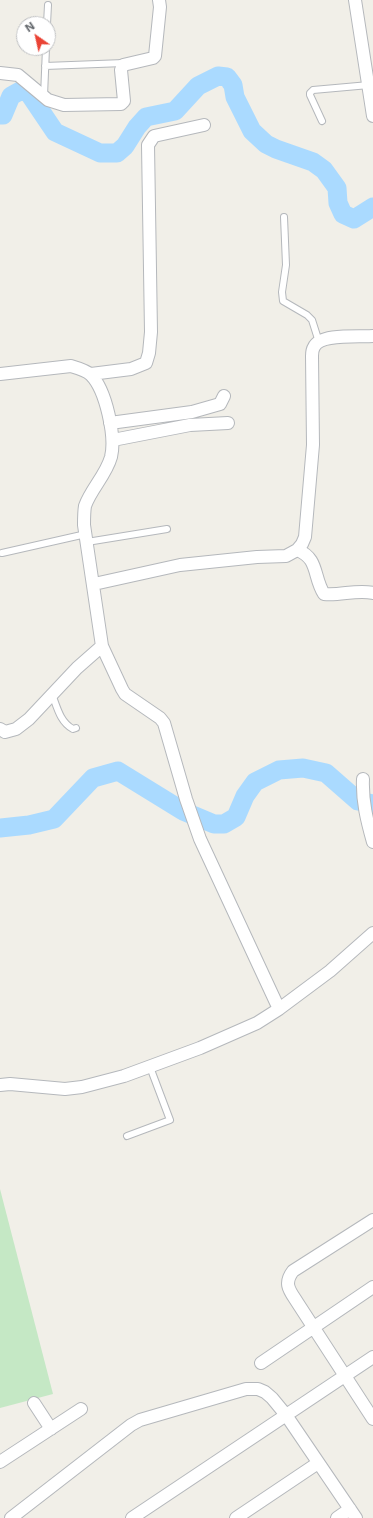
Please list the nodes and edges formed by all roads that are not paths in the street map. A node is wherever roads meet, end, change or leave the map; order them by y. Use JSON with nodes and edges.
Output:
{"nodes":[{"id":1,"x":159,"y":0,"type":"edge"},
{"id":2,"x":355,"y":0,"type":"edge"},
{"id":3,"x":48,"y":4,"type":"dead end"},
{"id":4,"x":47,"y":16,"type":"edge"},
{"id":5,"x":46,"y":56,"type":"edge"},
{"id":6,"x":125,"y":63,"type":"junction"},
{"id":7,"x":45,"y":66,"type":"junction"},
{"id":8,"x":0,"y":73,"type":"edge"},
{"id":9,"x":369,"y":86,"type":"junction"},
{"id":10,"x":44,"y":96,"type":"junction"},
{"id":11,"x":373,"y":116,"type":"edge"},
{"id":12,"x":322,"y":121,"type":"dead end"},
{"id":13,"x":204,"y":126,"type":"dead end"},
{"id":14,"x":284,"y":217,"type":"dead end"},
{"id":15,"x":373,"y":336,"type":"edge"},
{"id":16,"x":319,"y":342,"type":"junction"},
{"id":17,"x":0,"y":374,"type":"edge"},
{"id":18,"x":91,"y":374,"type":"junction"},
{"id":19,"x":224,"y":396,"type":"dead end"},
{"id":20,"x":110,"y":423,"type":"junction"},
{"id":21,"x":228,"y":424,"type":"dead end"},
{"id":22,"x":113,"y":440,"type":"junction"},
{"id":23,"x":168,"y":529,"type":"dead end"},
{"id":24,"x":86,"y":538,"type":"junction"},
{"id":25,"x":297,"y":550,"type":"junction"},
{"id":26,"x":2,"y":553,"type":"dead end"},
{"id":27,"x":94,"y":584,"type":"junction"},
{"id":28,"x":373,"y":593,"type":"edge"},
{"id":29,"x":102,"y":646,"type":"junction"},
{"id":30,"x":52,"y":694,"type":"junction"},
{"id":31,"x":76,"y":728,"type":"dead end"},
{"id":32,"x":0,"y":729,"type":"edge"},
{"id":33,"x":362,"y":779,"type":"dead end"},
{"id":34,"x":373,"y":842,"type":"edge"},
{"id":35,"x":372,"y":936,"type":"edge"},
{"id":36,"x":279,"y":1009,"type":"junction"},
{"id":37,"x":150,"y":1067,"type":"junction"},
{"id":38,"x":0,"y":1085,"type":"edge"},
{"id":39,"x":127,"y":1136,"type":"dead end"},
{"id":40,"x":373,"y":1220,"type":"edge"},
{"id":41,"x":373,"y":1288,"type":"edge"},
{"id":42,"x":313,"y":1327,"type":"junction"},
{"id":43,"x":373,"y":1357,"type":"edge"},
{"id":44,"x":261,"y":1363,"type":"dead end"},
{"id":45,"x":346,"y":1376,"type":"junction"},
{"id":46,"x":34,"y":1403,"type":"dead end"},
{"id":47,"x":81,"y":1409,"type":"dead end"},
{"id":48,"x":286,"y":1415,"type":"junction"},
{"id":49,"x":373,"y":1419,"type":"edge"},
{"id":50,"x":51,"y":1429,"type":"junction"},
{"id":51,"x":1,"y":1460,"type":"edge"},
{"id":52,"x":318,"y":1463,"type":"junction"},
{"id":53,"x":353,"y":1514,"type":"edge"},
{"id":54,"x":11,"y":1518,"type":"edge"},
{"id":55,"x":132,"y":1518,"type":"edge"},
{"id":56,"x":236,"y":1518,"type":"edge"},
{"id":57,"x":337,"y":1518,"type":"edge"}],
"edges":[{"from":1,"to":6,"type":"street"},
{"from":2,"to":9,"type":"street"},
{"from":3,"to":4,"type":"lane"},
{"from":5,"to":7,"type":"lane"},
{"from":6,"to":7,"type":"lane"},
{"from":6,"to":10,"type":"street"},
{"from":7,"to":10,"type":"lane"},
{"from":8,"to":10,"type":"street"},
{"from":9,"to":11,"type":"street"},
{"from":9,"to":12,"type":"lane"},
{"from":13,"to":18,"type":"street"},
{"from":14,"to":16,"type":"lane"},
{"from":15,"to":16,"type":"street"},
{"from":16,"to":25,"type":"street"},
{"from":17,"to":18,"type":"street"},
{"from":18,"to":20,"type":"street"},
{"from":19,"to":20,"type":"street"},
{"from":20,"to":22,"type":"street"},
{"from":21,"to":22,"type":"street"},
{"from":22,"to":24,"type":"street"},
{"from":23,"to":24,"type":"lane"},
{"from":24,"to":26,"type":"lane"},
{"from":24,"to":27,"type":"street"},
{"from":25,"to":27,"type":"street"},
{"from":25,"to":28,"type":"street"},
{"from":27,"to":29,"type":"street"},
{"from":29,"to":30,"type":"street"},
{"from":29,"to":36,"type":"street"},
{"from":30,"to":31,"type":"lane"},
{"from":30,"to":32,"type":"street"},
{"from":33,"to":34,"type":"street"},
{"from":35,"to":36,"type":"street"},
{"from":36,"to":37,"type":"street"},
{"from":37,"to":38,"type":"street"},
{"from":37,"to":39,"type":"lane"},
{"from":40,"to":42,"type":"street"},
{"from":41,"to":42,"type":"street"},
{"from":42,"to":44,"type":"street"},
{"from":42,"to":45,"type":"street"},
{"from":43,"to":45,"type":"street"},
{"from":45,"to":48,"type":"street"},
{"from":45,"to":49,"type":"street"},
{"from":46,"to":50,"type":"street"},
{"from":47,"to":50,"type":"street"},
{"from":48,"to":52,"type":"street"},
{"from":48,"to":54,"type":"street"},
{"from":48,"to":55,"type":"street"},
{"from":50,"to":51,"type":"street"},
{"from":52,"to":53,"type":"street"},
{"from":52,"to":56,"type":"street"},
{"from":53,"to":57,"type":"street"}]}
